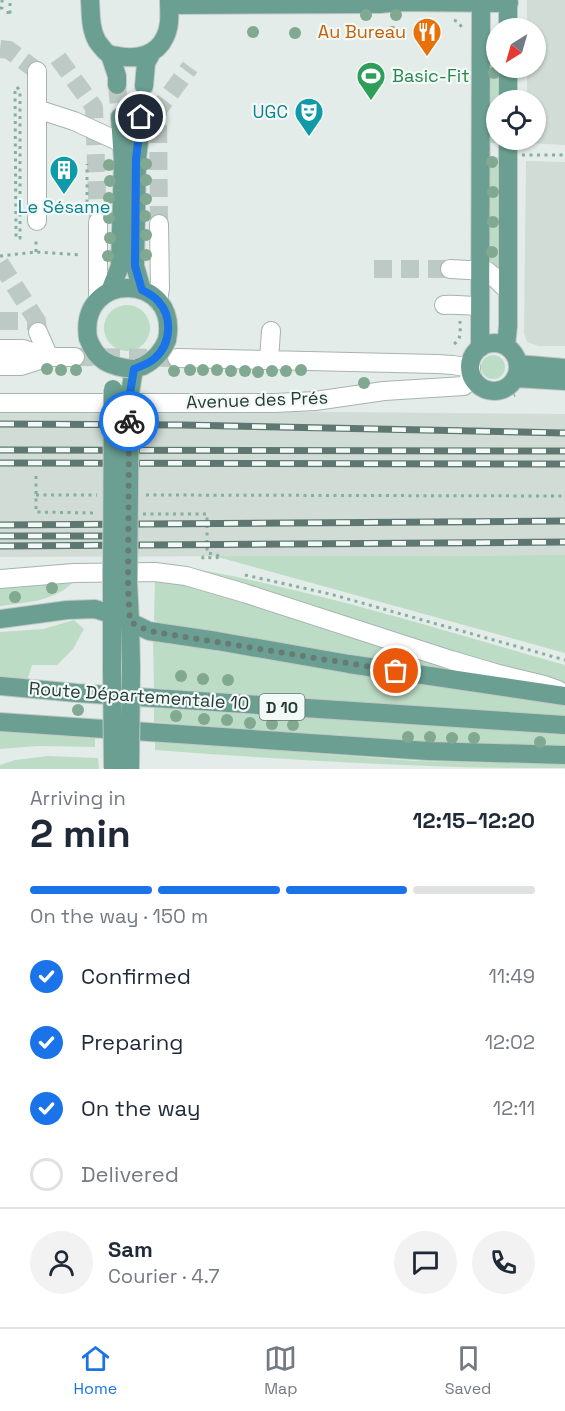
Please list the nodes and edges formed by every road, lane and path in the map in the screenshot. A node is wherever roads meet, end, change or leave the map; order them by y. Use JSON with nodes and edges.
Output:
{"nodes":[{"id":1,"x":2,"y":0,"type":"edge"},
{"id":2,"x":10,"y":0,"type":"edge"},
{"id":3,"x":90,"y":0,"type":"edge"},
{"id":4,"x":397,"y":1,"type":"edge"},
{"id":5,"x":481,"y":2,"type":"edge"},
{"id":6,"x":509,"y":2,"type":"edge"},
{"id":7,"x":169,"y":3,"type":"edge"},
{"id":8,"x":0,"y":8,"type":"edge"},
{"id":9,"x":8,"y":11,"type":"dead end"},
{"id":10,"x":449,"y":16,"type":"dead end"},
{"id":11,"x":508,"y":18,"type":"edge"},
{"id":12,"x":464,"y":39,"type":"dead end"},
{"id":13,"x":152,"y":52,"type":"junction"},
{"id":14,"x":110,"y":55,"type":"junction"},
{"id":15,"x":38,"y":72,"type":"dead end"},
{"id":16,"x":117,"y":85,"type":"tunnel mouth"},
{"id":17,"x":144,"y":86,"type":"tunnel mouth"},
{"id":18,"x":20,"y":92,"type":"dead end"},
{"id":19,"x":37,"y":109,"type":"junction"},
{"id":20,"x":120,"y":117,"type":"tunnel mouth"},
{"id":21,"x":141,"y":117,"type":"tunnel mouth"},
{"id":22,"x":15,"y":140,"type":"junction"},
{"id":23,"x":20,"y":140,"type":"dead end"},
{"id":24,"x":122,"y":143,"type":"junction"},
{"id":25,"x":508,"y":150,"type":"edge"},
{"id":26,"x":529,"y":155,"type":"dead end"},
{"id":27,"x":565,"y":155,"type":"edge"},
{"id":28,"x":87,"y":164,"type":"dead end"},
{"id":29,"x":92,"y":220,"type":"joint"},
{"id":30,"x":37,"y":221,"type":"dead end"},
{"id":31,"x":159,"y":224,"type":"tunnel mouth"},
{"id":32,"x":21,"y":231,"type":"dead end"},
{"id":33,"x":79,"y":255,"type":"dead end"},
{"id":34,"x":0,"y":256,"type":"edge"},
{"id":35,"x":450,"y":269,"type":"tunnel mouth"},
{"id":36,"x":480,"y":270,"type":"junction"},
{"id":37,"x":142,"y":290,"type":"junction"},
{"id":38,"x":508,"y":291,"type":"junction"},
{"id":39,"x":104,"y":295,"type":"junction"},
{"id":40,"x":158,"y":301,"type":"junction"},
{"id":41,"x":452,"y":305,"type":"joint"},
{"id":42,"x":480,"y":306,"type":"junction"},
{"id":43,"x":271,"y":331,"type":"dead end"},
{"id":44,"x":38,"y":332,"type":"tunnel mouth"},
{"id":45,"x":454,"y":344,"type":"dead end"},
{"id":46,"x":506,"y":346,"type":"junction"},
{"id":47,"x":480,"y":348,"type":"junction"},
{"id":48,"x":0,"y":349,"type":"edge"},
{"id":49,"x":49,"y":357,"type":"junction"},
{"id":50,"x":75,"y":357,"type":"tunnel mouth"},
{"id":51,"x":177,"y":358,"type":"tunnel mouth"},
{"id":52,"x":269,"y":360,"type":"junction"},
{"id":53,"x":0,"y":366,"type":"edge"},
{"id":54,"x":112,"y":366,"type":"junction"},
{"id":55,"x":565,"y":368,"type":"edge"},
{"id":56,"x":134,"y":369,"type":"junction"},
{"id":57,"x":517,"y":371,"type":"junction"},
{"id":58,"x":472,"y":372,"type":"junction"},
{"id":59,"x":565,"y":381,"type":"edge"},
{"id":60,"x":0,"y":402,"type":"edge"},
{"id":61,"x":36,"y":495,"type":"dead end"},
{"id":62,"x":106,"y":495,"type":"dead end"},
{"id":63,"x":142,"y":495,"type":"dead end"},
{"id":64,"x":565,"y":496,"type":"edge"},
{"id":65,"x":245,"y":575,"type":"dead end"},
{"id":66,"x":0,"y":579,"type":"edge"},
{"id":67,"x":120,"y":582,"type":"junction"},
{"id":68,"x":112,"y":614,"type":"junction"},
{"id":69,"x":0,"y":619,"type":"edge"},
{"id":70,"x":130,"y":622,"type":"junction"},
{"id":71,"x":565,"y":660,"type":"edge"},
{"id":72,"x":121,"y":668,"type":"junction"},
{"id":73,"x":0,"y":686,"type":"edge"},
{"id":74,"x":565,"y":695,"type":"edge"},
{"id":75,"x":0,"y":722,"type":"edge"},
{"id":76,"x":565,"y":725,"type":"edge"},
{"id":77,"x":565,"y":755,"type":"edge"},
{"id":78,"x":119,"y":769,"type":"edge"}],
"edges":[{"from":1,"to":8,"type":"path"},
{"from":2,"to":9,"type":"path"},
{"from":3,"to":14,"type":"main road"},
{"from":4,"to":5,"type":"main road"},
{"from":4,"to":7,"type":"main road"},
{"from":5,"to":6,"type":"main road"},
{"from":5,"to":36,"type":"main road"},
{"from":6,"to":11,"type":"main road"},
{"from":7,"to":13,"type":"main road"},
{"from":10,"to":12,"type":"path"},
{"from":13,"to":14,"type":"main road"},
{"from":13,"to":17,"type":"main road"},
{"from":14,"to":16,"type":"main road"},
{"from":15,"to":19,"type":"street"},
{"from":18,"to":22,"type":"path"},
{"from":19,"to":24,"type":"street"},
{"from":19,"to":30,"type":"street"},
{"from":20,"to":24,"type":"main road"},
{"from":21,"to":37,"type":"main road"},
{"from":22,"to":23,"type":"path"},
{"from":22,"to":32,"type":"path"},
{"from":24,"to":39,"type":"main road"},
{"from":25,"to":38,"type":"main road"},
{"from":26,"to":27,"type":"path"},
{"from":28,"to":29,"type":"path"},
{"from":29,"to":39,"type":"street"},
{"from":31,"to":40,"type":"street"},
{"from":33,"to":34,"type":"path"},
{"from":35,"to":36,"type":"street"},
{"from":36,"to":38,"type":"street"},
{"from":36,"to":42,"type":"main road"},
{"from":37,"to":39,"type":"main road"},
{"from":37,"to":40,"type":"main road"},
{"from":38,"to":46,"type":"main road"},
{"from":39,"to":54,"type":"main road","bridge":true},
{"from":40,"to":56,"type":"main road","bridge":true},
{"from":41,"to":42,"type":"street"},
{"from":41,"to":45,"type":"path"},
{"from":42,"to":47,"type":"main road"},
{"from":43,"to":52,"type":"street"},
{"from":44,"to":49,"type":"street"},
{"from":46,"to":47,"type":"main road"},
{"from":46,"to":57,"type":"main road"},
{"from":47,"to":58,"type":"main road"},
{"from":48,"to":49,"type":"street"},
{"from":49,"to":50,"type":"street"},
{"from":49,"to":53,"type":"street"},
{"from":51,"to":52,"type":"street","name":"Avenue des Prés"},
{"from":52,"to":58,"type":"street","name":"Avenue des Prés"},
{"from":54,"to":56,"type":"main road","bridge":true},
{"from":54,"to":67,"type":"main road","bridge":true},
{"from":55,"to":57,"type":"main road"},
{"from":56,"to":67,"type":"main road","bridge":true},
{"from":57,"to":58,"type":"main road","name":"Avenue des Prés"},
{"from":57,"to":59,"type":"main road","name":"Avenue des Prés"},
{"from":58,"to":60,"type":"street","name":"Avenue des Prés"},
{"from":61,"to":62,"type":"path"},
{"from":63,"to":64,"type":"path"},
{"from":65,"to":71,"type":"path"},
{"from":66,"to":74,"type":"street"},
{"from":67,"to":68,"type":"main road"},
{"from":67,"to":70,"type":"main road"},
{"from":68,"to":69,"type":"main road"},
{"from":68,"to":70,"type":"main road"},
{"from":68,"to":72,"type":"main road"},
{"from":70,"to":72,"type":"main road"},
{"from":70,"to":74,"type":"main road"},
{"from":72,"to":78,"type":"main road","bridge":true},
{"from":73,"to":76,"type":"main road","name":"Route Départementale 10","number":"D 10"},
{"from":75,"to":77,"type":"main road","number":"D 10"}]}
